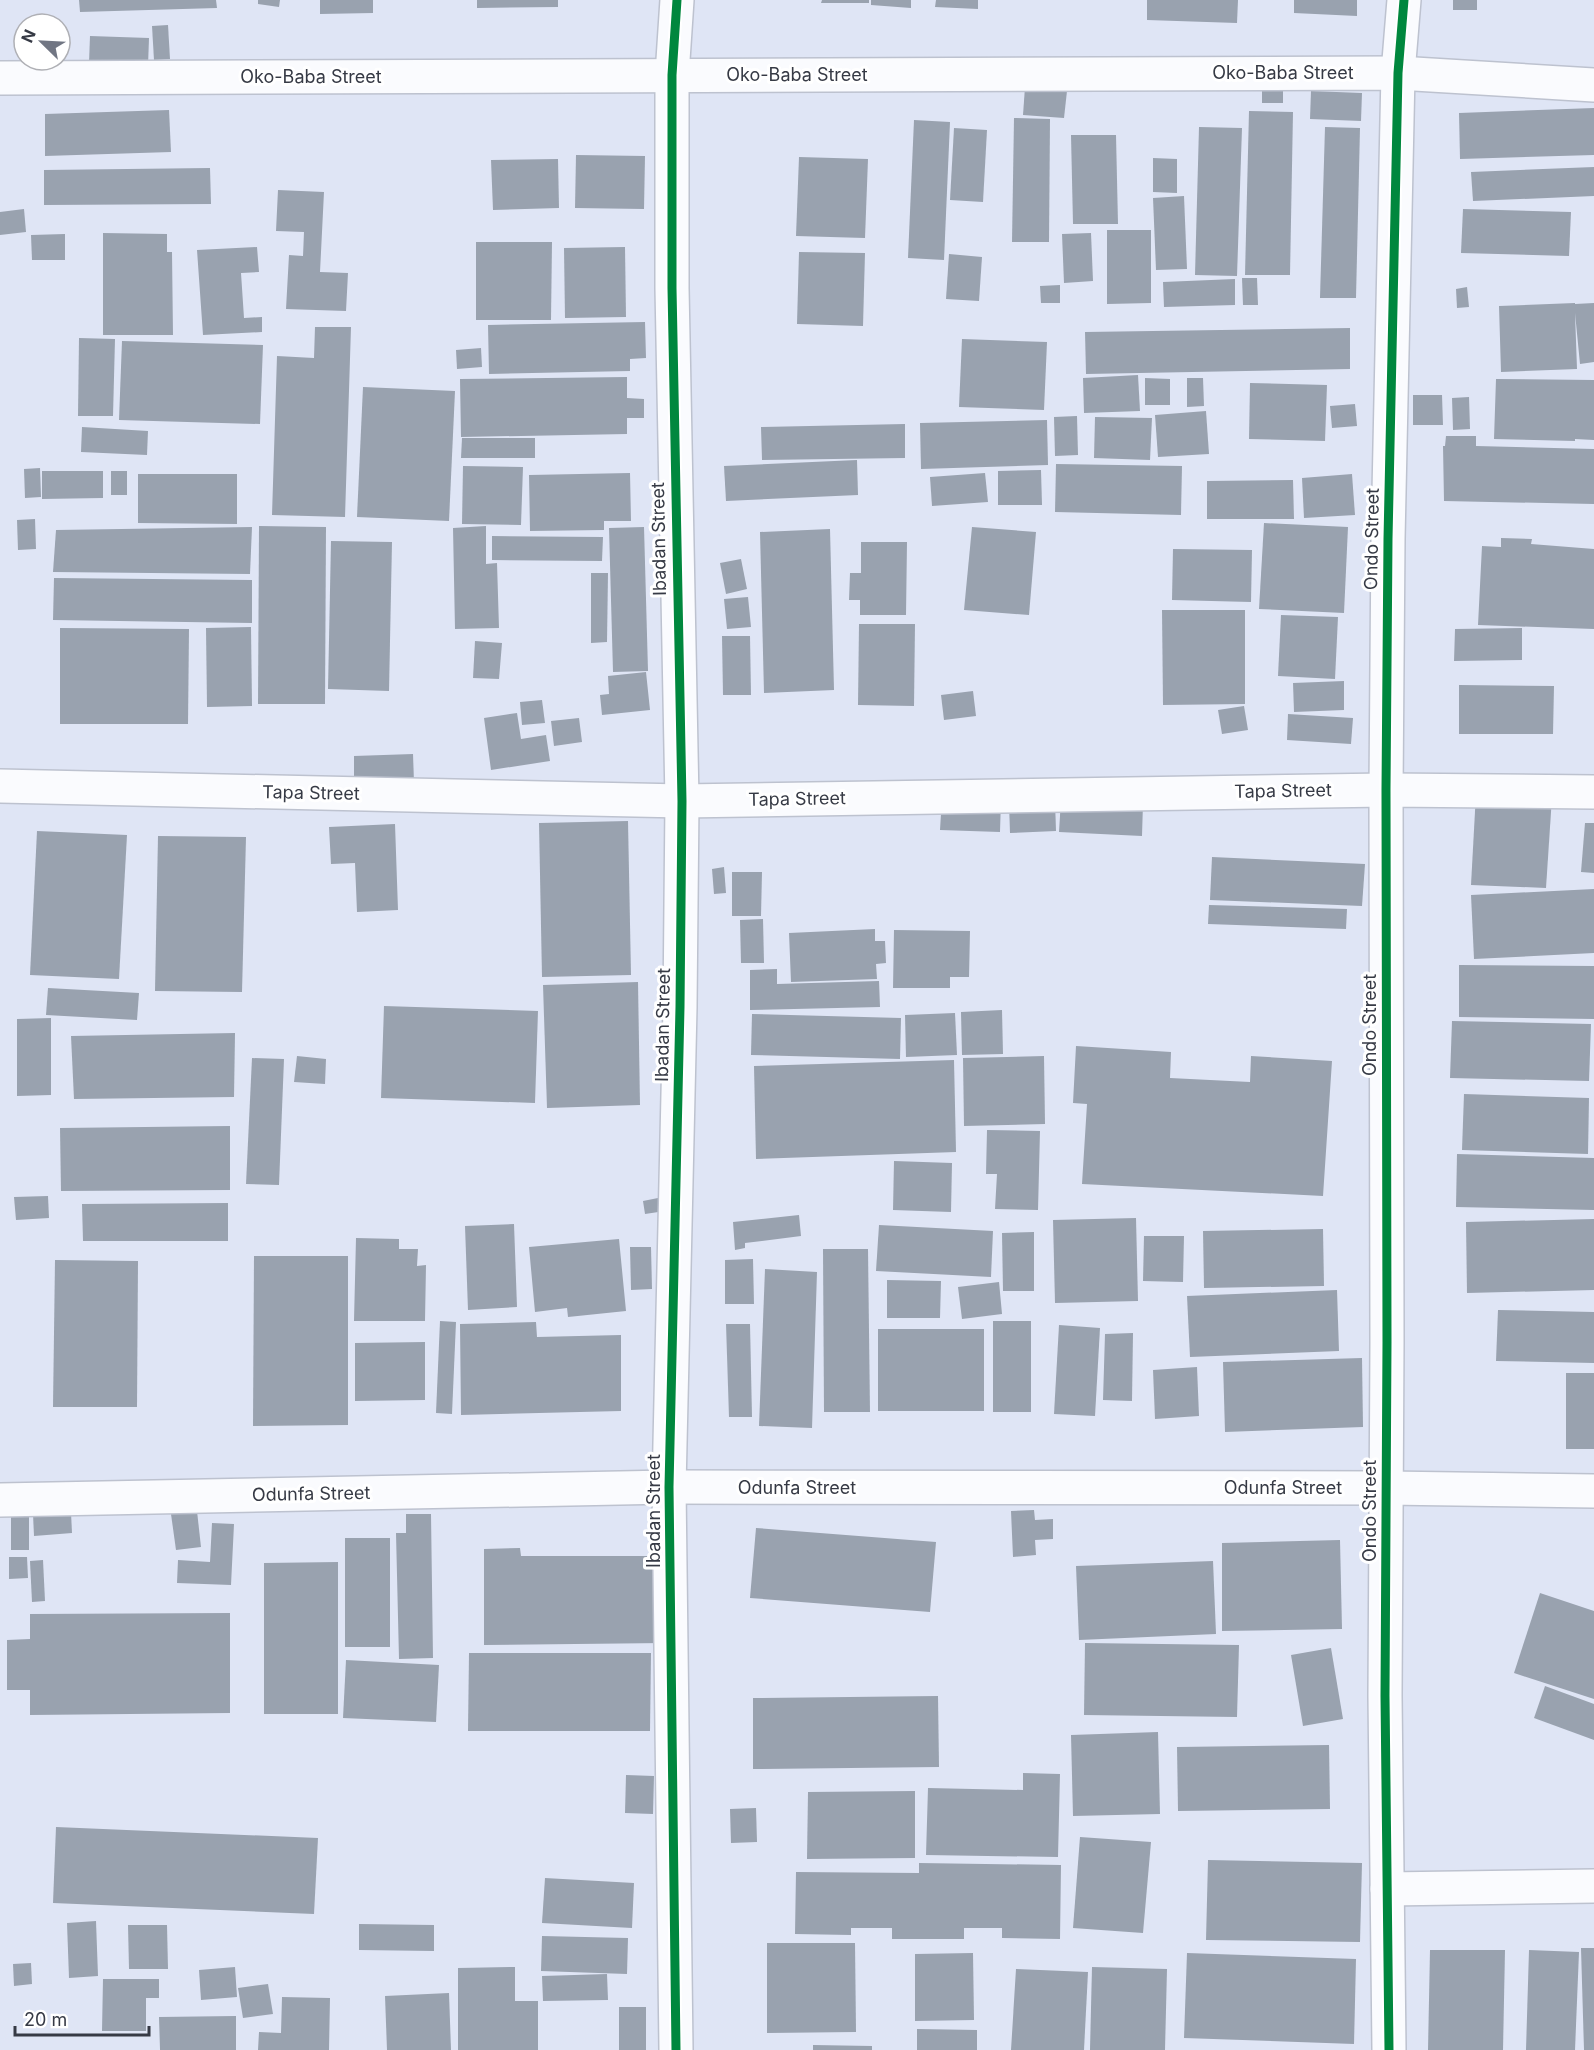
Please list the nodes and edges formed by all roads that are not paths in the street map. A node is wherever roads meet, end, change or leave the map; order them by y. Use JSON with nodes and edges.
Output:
{"nodes":[{"id":1,"x":677,"y":0,"type":"edge"},
{"id":2,"x":1404,"y":0,"type":"edge"},
{"id":3,"x":1398,"y":73,"type":"junction"},
{"id":4,"x":672,"y":75,"type":"junction"},
{"id":5,"x":0,"y":78,"type":"edge"},
{"id":6,"x":1594,"y":85,"type":"edge"},
{"id":7,"x":0,"y":786,"type":"edge"},
{"id":8,"x":1386,"y":790,"type":"junction"},
{"id":9,"x":1594,"y":792,"type":"edge"},
{"id":10,"x":681,"y":801,"type":"junction"},
{"id":11,"x":669,"y":1487,"type":"junction"},
{"id":12,"x":1386,"y":1488,"type":"junction"},
{"id":13,"x":1594,"y":1491,"type":"edge"},
{"id":14,"x":0,"y":1500,"type":"edge"},
{"id":15,"x":1594,"y":1886,"type":"edge"},
{"id":16,"x":1387,"y":1889,"type":"junction"},
{"id":17,"x":676,"y":2050,"type":"edge"},
{"id":18,"x":1389,"y":2050,"type":"edge"}],
"edges":[{"from":1,"to":4,"type":"street","name":"Ibadan Street"},
{"from":2,"to":3,"type":"street","name":"Ondo Street"},
{"from":3,"to":4,"type":"street","name":"Oko-Baba Street"},
{"from":3,"to":6,"type":"street","name":"Oko-Baba Street"},
{"from":3,"to":8,"type":"street","name":"Ondo Street"},
{"from":4,"to":5,"type":"street","name":"Oko-Baba Street"},
{"from":4,"to":10,"type":"street","name":"Ibadan Street"},
{"from":7,"to":10,"type":"street","name":"Tapa Street"},
{"from":8,"to":9,"type":"street","name":"Tapa Street"},
{"from":8,"to":10,"type":"street","name":"Tapa Street"},
{"from":8,"to":12,"type":"street","name":"Ondo Street"},
{"from":10,"to":11,"type":"street","name":"Ibadan Street"},
{"from":11,"to":12,"type":"street","name":"Odunfa Street"},
{"from":11,"to":14,"type":"street","name":"Odunfa Street"},
{"from":11,"to":17,"type":"street","name":"Ibadan Street"},
{"from":12,"to":13,"type":"street","name":"Odunfa Street"},
{"from":12,"to":16,"type":"street","name":"Ondo Street"},
{"from":15,"to":16,"type":"street"},
{"from":16,"to":18,"type":"street","name":"Ondo Street"}]}
